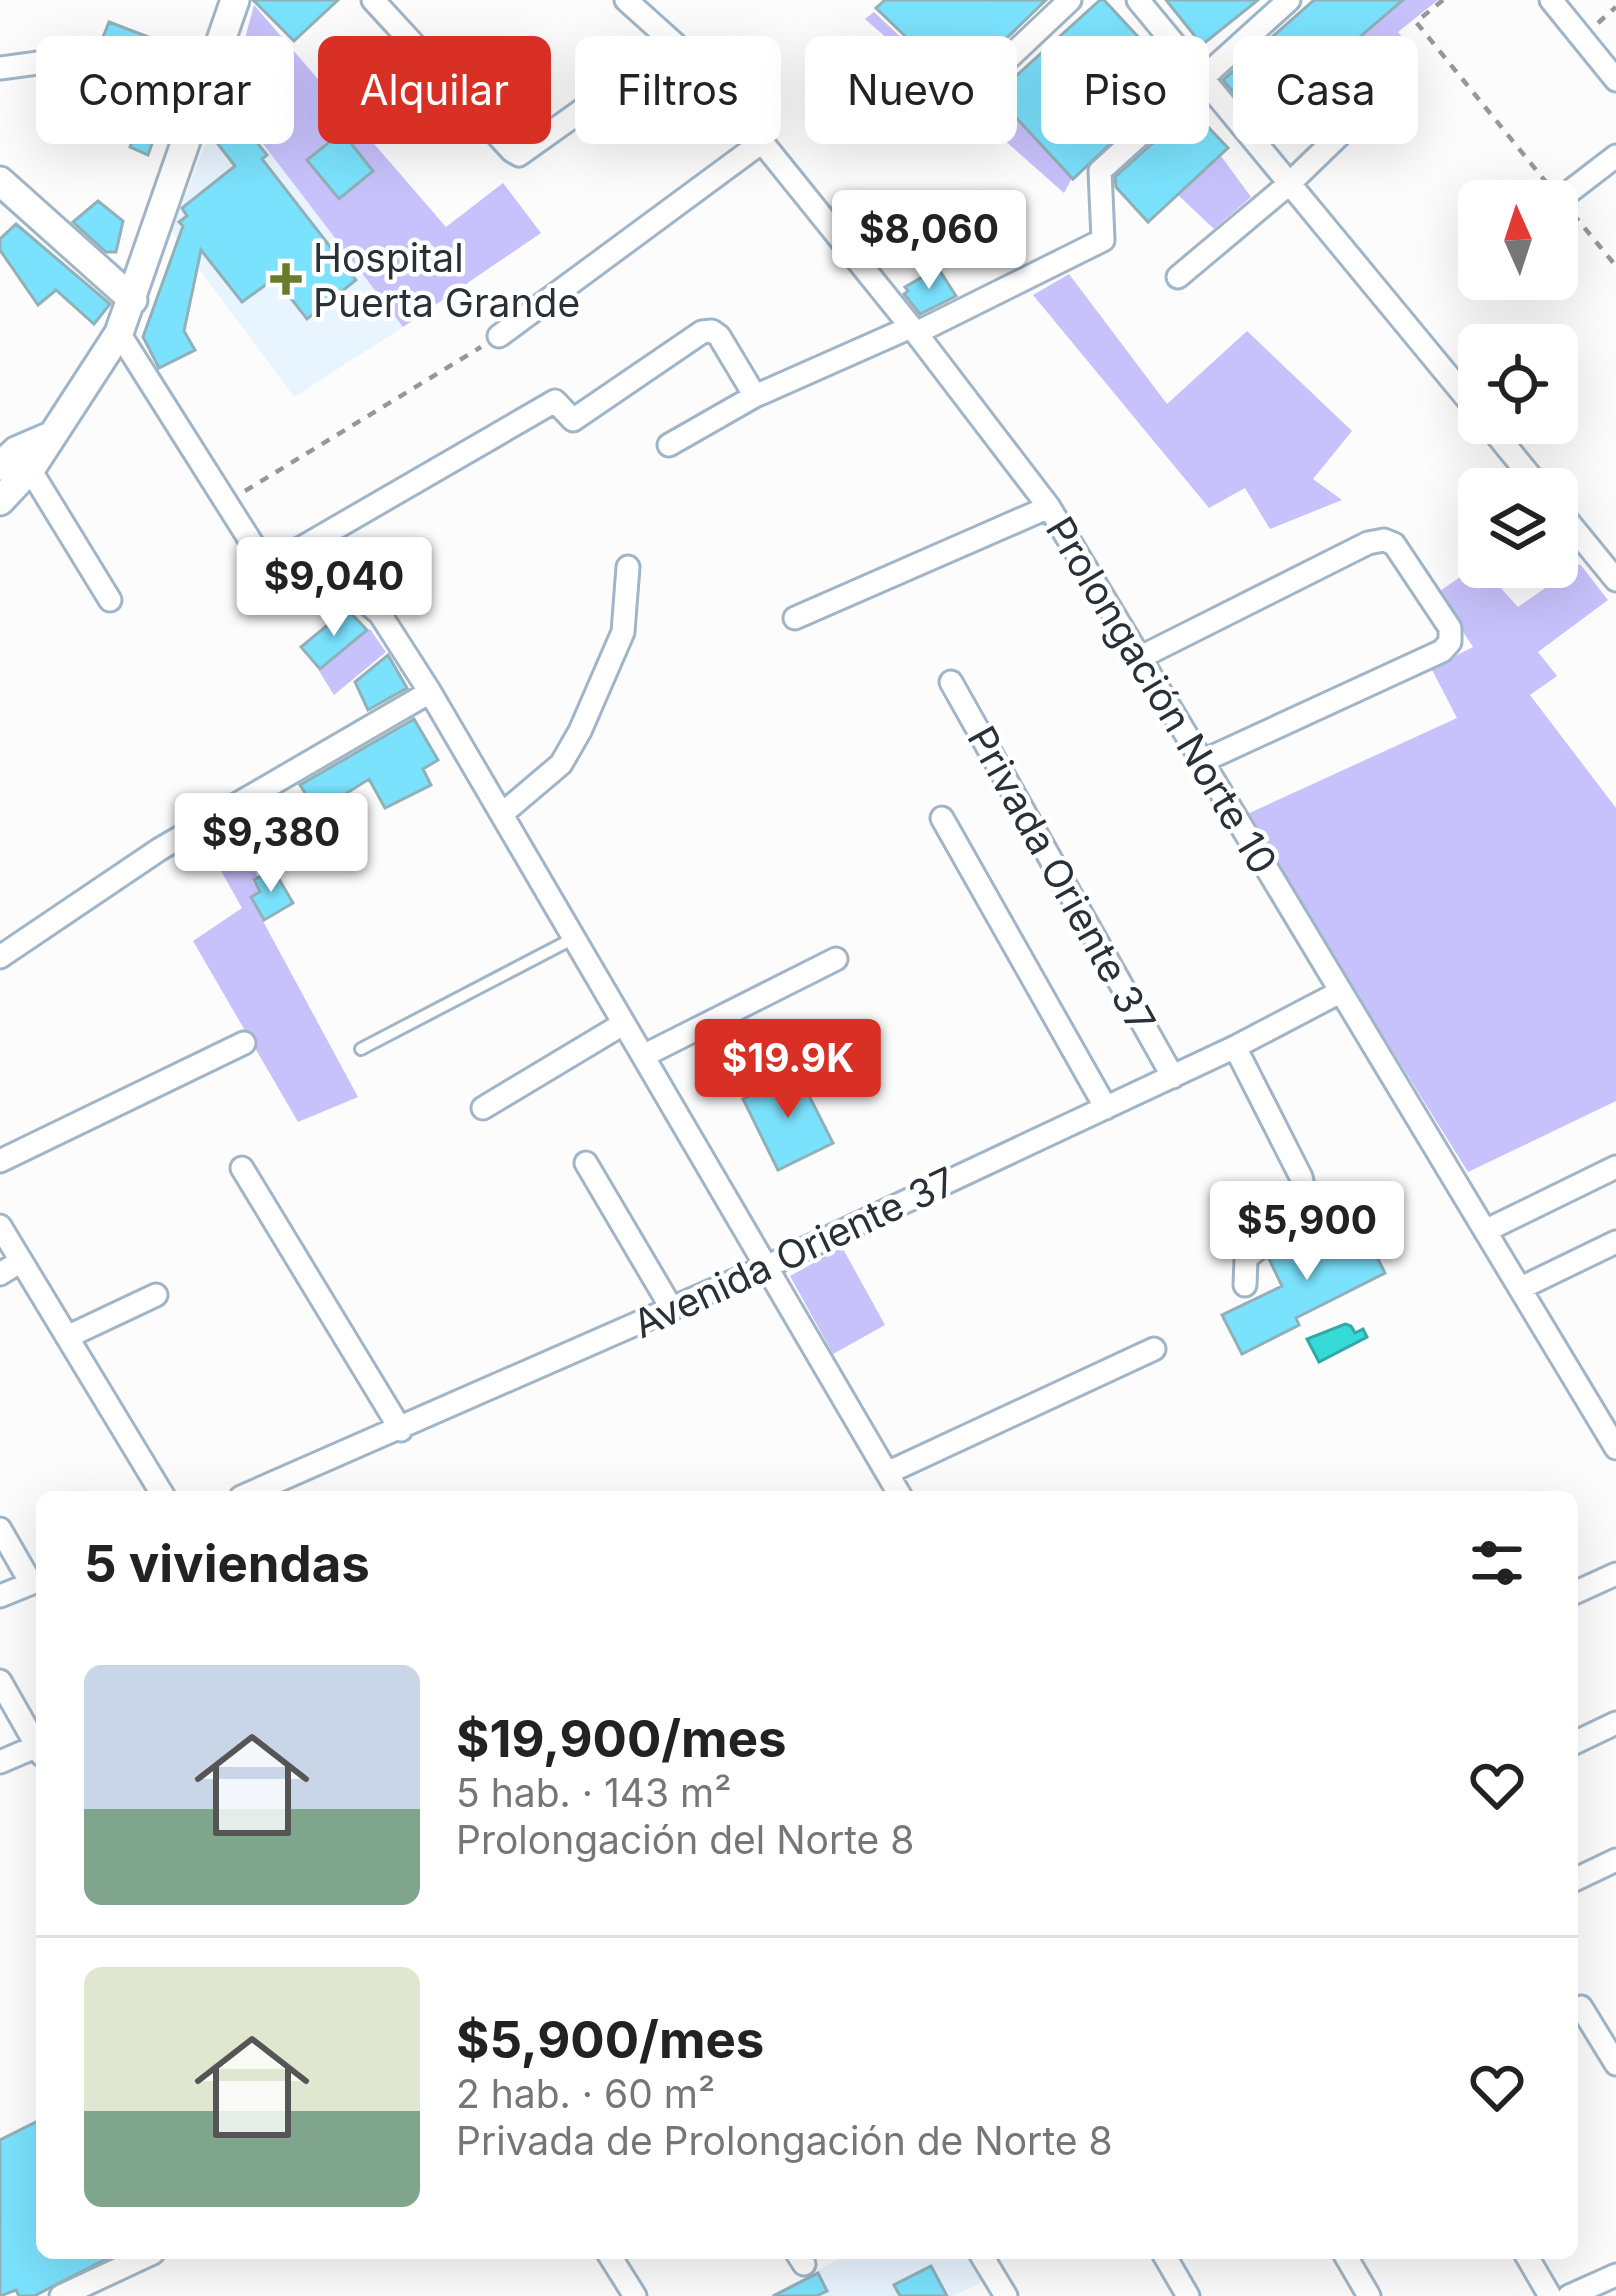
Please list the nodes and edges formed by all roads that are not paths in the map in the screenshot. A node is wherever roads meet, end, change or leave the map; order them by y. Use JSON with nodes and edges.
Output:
{"nodes":[{"id":1,"x":235,"y":0,"type":"edge"},
{"id":2,"x":374,"y":0,"type":"edge"},
{"id":3,"x":626,"y":0,"type":"edge"},
{"id":4,"x":1070,"y":0,"type":"edge"},
{"id":5,"x":1138,"y":0,"type":"edge"},
{"id":6,"x":1289,"y":0,"type":"edge"},
{"id":7,"x":1551,"y":0,"type":"edge"},
{"id":8,"x":666,"y":36,"type":"edge"},
{"id":9,"x":1167,"y":36,"type":"edge"},
{"id":10,"x":1017,"y":50,"type":"edge"},
{"id":11,"x":36,"y":63,"type":"edge"},
{"id":12,"x":0,"y":68,"type":"edge"},
{"id":13,"x":1209,"y":74,"type":"edge"},
{"id":14,"x":1616,"y":80,"type":"edge"},
{"id":15,"x":1209,"y":88,"type":"edge"},
{"id":16,"x":575,"y":116,"type":"edge"},
{"id":17,"x":759,"y":144,"type":"edge"},
{"id":18,"x":764,"y":144,"type":"edge"},
{"id":19,"x":1129,"y":144,"type":"edge"},
{"id":20,"x":1330,"y":144,"type":"edge"},
{"id":21,"x":1616,"y":156,"type":"edge"},
{"id":22,"x":0,"y":181,"type":"edge"},
{"id":23,"x":1290,"y":183,"type":"junction"},
{"id":24,"x":1578,"y":185,"type":"edge"},
{"id":25,"x":1178,"y":277,"type":"dead end"},
{"id":26,"x":133,"y":300,"type":"junction"},
{"id":27,"x":914,"y":330,"type":"junction"},
{"id":28,"x":119,"y":333,"type":"junction"},
{"id":29,"x":499,"y":336,"type":"road end"},
{"id":30,"x":1458,"y":387,"type":"edge"},
{"id":31,"x":755,"y":396,"type":"junction"},
{"id":32,"x":1504,"y":444,"type":"edge"},
{"id":33,"x":669,"y":446,"type":"dead end"},
{"id":34,"x":16,"y":461,"type":"edge"},
{"id":35,"x":1524,"y":468,"type":"edge"},
{"id":36,"x":0,"y":501,"type":"edge"},
{"id":37,"x":1049,"y":507,"type":"junction"},
{"id":38,"x":1578,"y":534,"type":"edge"},
{"id":39,"x":270,"y":566,"type":"junction"},
{"id":40,"x":628,"y":567,"type":"dead end"},
{"id":41,"x":1616,"y":580,"type":"edge"},
{"id":42,"x":110,"y":601,"type":"dead end"},
{"id":43,"x":795,"y":618,"type":"dead end"},
{"id":44,"x":1141,"y":657,"type":"junction"},
{"id":45,"x":951,"y":682,"type":"dead end"},
{"id":46,"x":430,"y":692,"type":"junction"},
{"id":47,"x":1203,"y":761,"type":"junction"},
{"id":48,"x":502,"y":814,"type":"junction"},
{"id":49,"x":942,"y":818,"type":"dead end"},
{"id":50,"x":574,"y":938,"type":"junction"},
{"id":51,"x":0,"y":957,"type":"edge"},
{"id":52,"x":836,"y":959,"type":"dead end"},
{"id":53,"x":1340,"y":992,"type":"junction"},
{"id":54,"x":623,"y":1024,"type":"junction"},
{"id":55,"x":244,"y":1043,"type":"dead end"},
{"id":56,"x":1235,"y":1047,"type":"junction"},
{"id":57,"x":361,"y":1049,"type":"dead end"},
{"id":58,"x":643,"y":1056,"type":"junction"},
{"id":59,"x":1173,"y":1077,"type":"junction"},
{"id":60,"x":483,"y":1108,"type":"dead end"},
{"id":61,"x":1106,"y":1108,"type":"junction"},
{"id":62,"x":0,"y":1161,"type":"edge"},
{"id":63,"x":586,"y":1163,"type":"dead end"},
{"id":64,"x":1616,"y":1167,"type":"edge"},
{"id":65,"x":242,"y":1168,"type":"dead end"},
{"id":66,"x":0,"y":1226,"type":"edge"},
{"id":67,"x":1485,"y":1231,"type":"junction"},
{"id":68,"x":1616,"y":1242,"type":"edge"},
{"id":69,"x":21,"y":1261,"type":"junction"},
{"id":70,"x":768,"y":1266,"type":"junction"},
{"id":71,"x":0,"y":1274,"type":"edge"},
{"id":72,"x":1245,"y":1285,"type":"dead end"},
{"id":73,"x":1521,"y":1288,"type":"junction"},
{"id":74,"x":156,"y":1295,"type":"dead end"},
{"id":75,"x":672,"y":1309,"type":"junction"},
{"id":76,"x":67,"y":1337,"type":"junction"},
{"id":77,"x":1154,"y":1348,"type":"dead end"},
{"id":78,"x":401,"y":1430,"type":"junction"},
{"id":79,"x":1614,"y":1442,"type":"edge"},
{"id":80,"x":887,"y":1473,"type":"junction"},
{"id":81,"x":160,"y":1491,"type":"edge"},
{"id":82,"x":255,"y":1491,"type":"edge"},
{"id":83,"x":898,"y":1491,"type":"edge"},
{"id":84,"x":0,"y":1529,"type":"edge"},
{"id":85,"x":1616,"y":1574,"type":"edge"},
{"id":86,"x":36,"y":1581,"type":"edge"},
{"id":87,"x":1578,"y":1591,"type":"edge"},
{"id":88,"x":0,"y":1596,"type":"edge"},
{"id":89,"x":0,"y":1681,"type":"edge"},
{"id":90,"x":1616,"y":1723,"type":"edge"},
{"id":91,"x":36,"y":1741,"type":"edge"},
{"id":92,"x":1578,"y":1741,"type":"edge"},
{"id":93,"x":36,"y":1749,"type":"edge"},
{"id":94,"x":0,"y":1762,"type":"edge"},
{"id":95,"x":1616,"y":1860,"type":"edge"},
{"id":96,"x":1578,"y":1878,"type":"edge"},
{"id":97,"x":1581,"y":2007,"type":"dead end"},
{"id":98,"x":1616,"y":2064,"type":"edge"},
{"id":99,"x":140,"y":2259,"type":"edge"},
{"id":100,"x":612,"y":2259,"type":"edge"},
{"id":101,"x":984,"y":2259,"type":"edge"},
{"id":102,"x":1166,"y":2259,"type":"edge"},
{"id":103,"x":1347,"y":2259,"type":"edge"},
{"id":104,"x":1528,"y":2259,"type":"edge"},
{"id":105,"x":1616,"y":2275,"type":"edge"},
{"id":106,"x":61,"y":2296,"type":"edge"},
{"id":107,"x":635,"y":2296,"type":"edge"},
{"id":108,"x":1006,"y":2296,"type":"edge"},
{"id":109,"x":1188,"y":2296,"type":"edge"},
{"id":110,"x":1369,"y":2296,"type":"edge"},
{"id":111,"x":1550,"y":2296,"type":"edge"},
{"id":112,"x":1569,"y":2296,"type":"edge"}],
"edges":[{"from":1,"to":26,"type":"street"},
{"from":2,"to":16,"type":"street"},
{"from":3,"to":8,"type":"street","name":"Prolongación Norte 10"},
{"from":4,"to":10,"type":"street"},
{"from":5,"to":9,"type":"street"},
{"from":6,"to":13,"type":"street"},
{"from":7,"to":14,"type":"street"},
{"from":11,"to":12,"type":"street"},
{"from":15,"to":23,"type":"street"},
{"from":17,"to":29,"type":"street"},
{"from":18,"to":27,"type":"street","name":"Prolongación Norte 10"},
{"from":19,"to":27,"type":"street"},
{"from":20,"to":23,"type":"street"},
{"from":21,"to":24,"type":"street"},
{"from":22,"to":26,"type":"street"},
{"from":23,"to":25,"type":"street"},
{"from":23,"to":30,"type":"street"},
{"from":26,"to":28,"type":"street"},
{"from":27,"to":31,"type":"street"},
{"from":27,"to":37,"type":"street","name":"Prolongación Norte 10"},
{"from":28,"to":34,"type":"street"},
{"from":28,"to":39,"type":"street"},
{"from":31,"to":33,"type":"street"},
{"from":31,"to":39,"type":"street"},
{"from":32,"to":35,"type":"street"},
{"from":34,"to":36,"type":"street"},
{"from":34,"to":42,"type":"street"},
{"from":37,"to":43,"type":"street"},
{"from":37,"to":44,"type":"street","name":"Prolongación Norte 10"},
{"from":38,"to":41,"type":"street"},
{"from":39,"to":46,"type":"street"},
{"from":40,"to":48,"type":"street"},
{"from":44,"to":47,"type":"street","name":"Prolongación Norte 10"},
{"from":44,"to":47,"type":"street"},
{"from":45,"to":59,"type":"street","name":"Privada Oriente 37"},
{"from":46,"to":48,"type":"street"},
{"from":46,"to":51,"type":"street"},
{"from":47,"to":53,"type":"street","name":"Prolongación Norte 10"},
{"from":48,"to":50,"type":"street"},
{"from":49,"to":61,"type":"street"},
{"from":50,"to":54,"type":"street"},
{"from":50,"to":57,"type":"lane"},
{"from":52,"to":58,"type":"street"},
{"from":53,"to":56,"type":"street","name":"Avenida Oriente 37"},
{"from":53,"to":67,"type":"street","name":"Prolongación Norte 10"},
{"from":54,"to":58,"type":"street"},
{"from":54,"to":60,"type":"street"},
{"from":55,"to":62,"type":"street"},
{"from":56,"to":59,"type":"street","name":"Avenida Oriente 37"},
{"from":56,"to":72,"type":"street"},
{"from":58,"to":70,"type":"street"},
{"from":59,"to":61,"type":"street","name":"Avenida Oriente 37"},
{"from":61,"to":70,"type":"street","name":"Avenida Oriente 37"},
{"from":63,"to":75,"type":"street"},
{"from":64,"to":67,"type":"street"},
{"from":65,"to":78,"type":"street"},
{"from":66,"to":69,"type":"street"},
{"from":67,"to":73,"type":"street","name":"Prolongación Norte 10"},
{"from":68,"to":73,"type":"street"},
{"from":69,"to":71,"type":"street"},
{"from":69,"to":76,"type":"street"},
{"from":70,"to":75,"type":"street","name":"Avenida Oriente 37"},
{"from":70,"to":80,"type":"street"},
{"from":73,"to":79,"type":"street","name":"Prolongación Norte 10"},
{"from":74,"to":76,"type":"street"},
{"from":75,"to":78,"type":"street","name":"Avenida Oriente 37"},
{"from":76,"to":81,"type":"street"},
{"from":77,"to":80,"type":"street"},
{"from":78,"to":82,"type":"street","name":"Avenida Oriente 37"},
{"from":80,"to":83,"type":"street"},
{"from":84,"to":86,"type":"street"},
{"from":85,"to":87,"type":"street"},
{"from":86,"to":88,"type":"street"},
{"from":89,"to":91,"type":"street"},
{"from":90,"to":92,"type":"street"},
{"from":93,"to":94,"type":"street"},
{"from":95,"to":96,"type":"street"},
{"from":97,"to":98,"type":"street"},
{"from":99,"to":106,"type":"street"},
{"from":100,"to":107,"type":"street"},
{"from":101,"to":108,"type":"street"},
{"from":102,"to":109,"type":"street"},
{"from":103,"to":110,"type":"street"},
{"from":104,"to":111,"type":"street"},
{"from":105,"to":112,"type":"street"}]}
